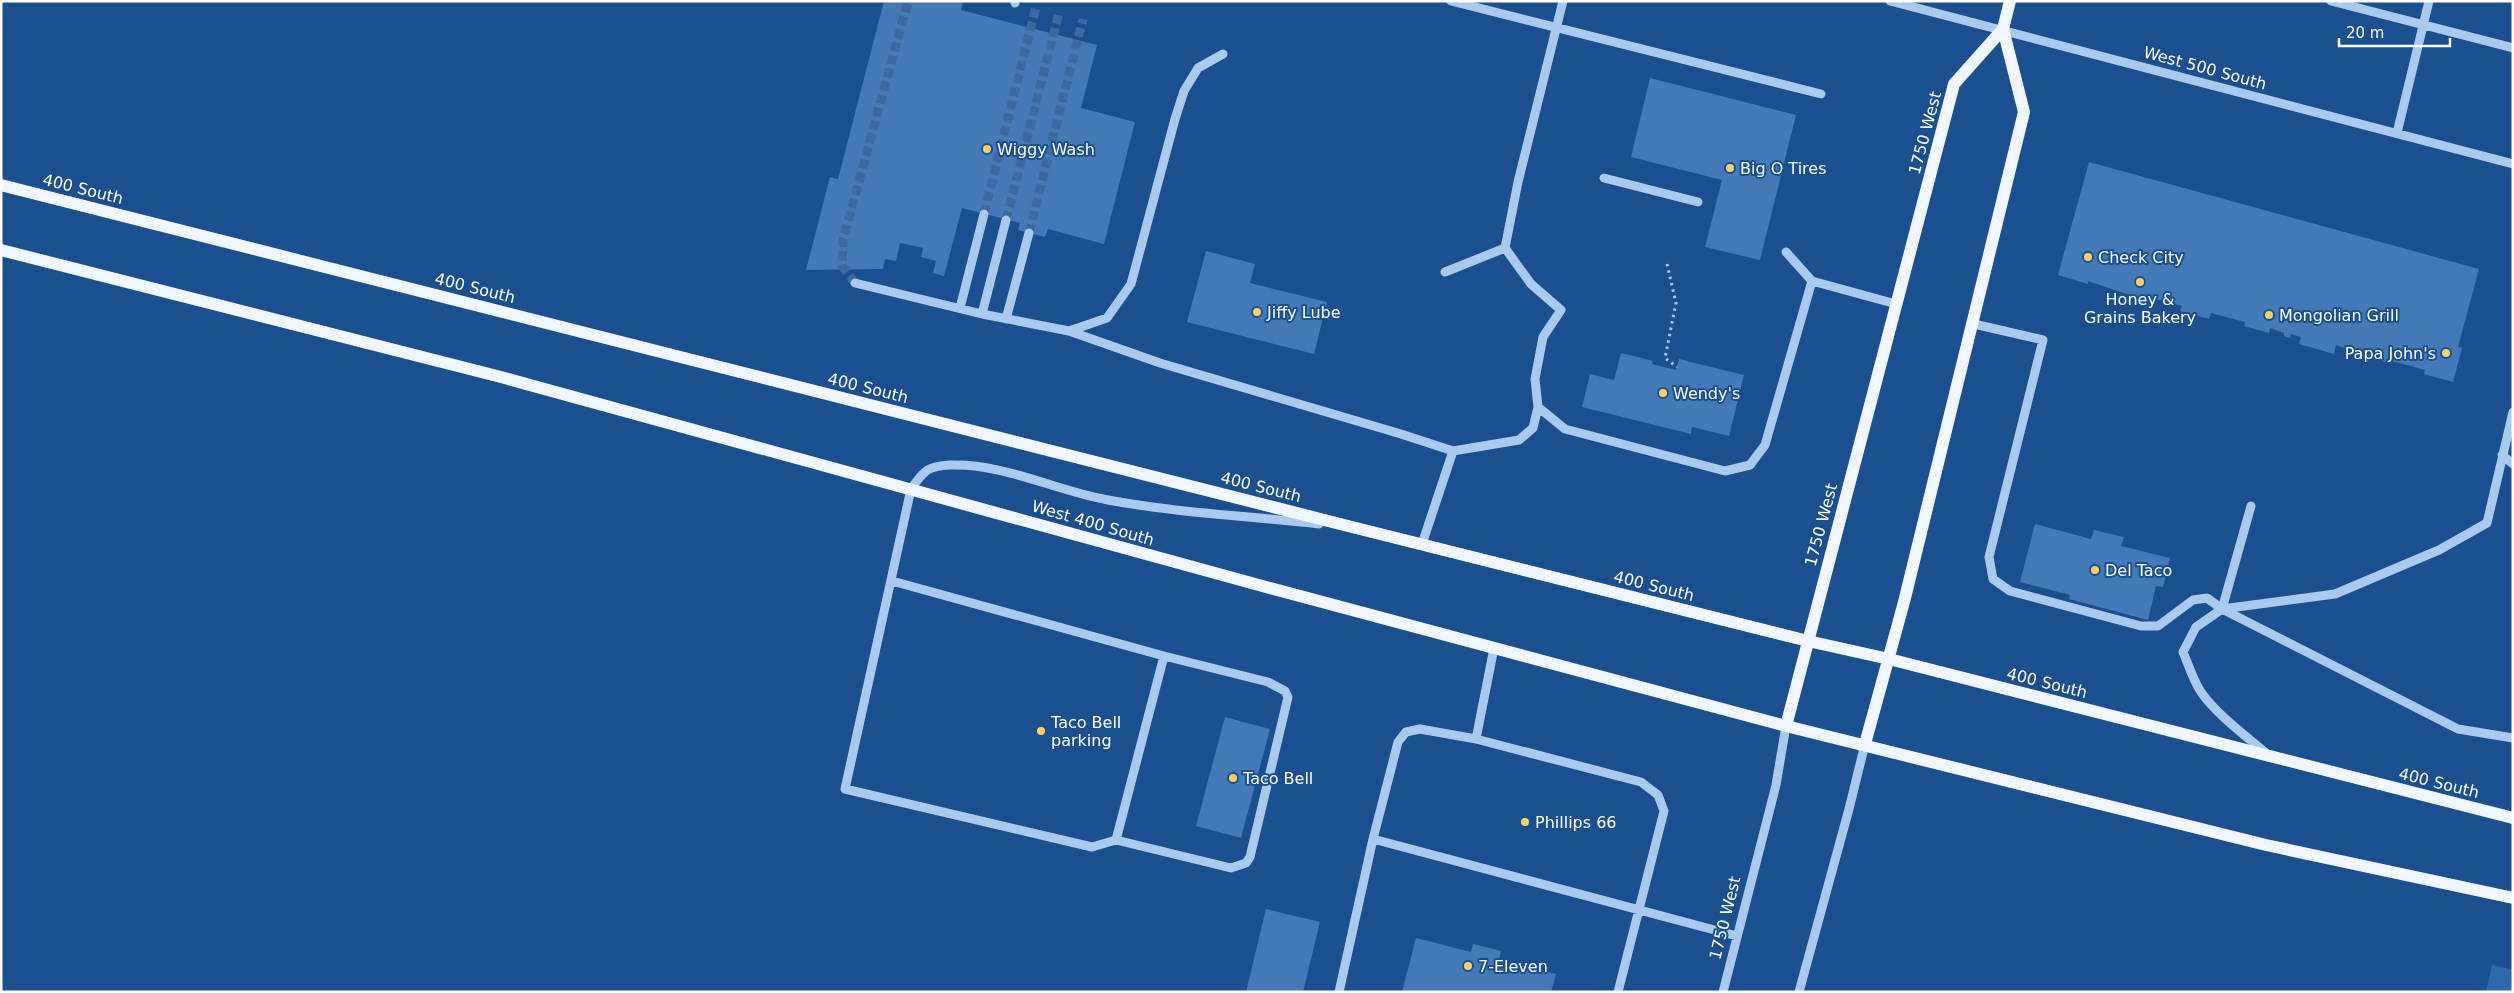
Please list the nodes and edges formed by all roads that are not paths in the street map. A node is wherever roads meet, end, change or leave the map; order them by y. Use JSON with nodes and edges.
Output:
{"nodes":[{"id":1,"x":1451,"y":1,"type":"edge"},
{"id":2,"x":1563,"y":1,"type":"edge"},
{"id":3,"x":1890,"y":1,"type":"edge"},
{"id":4,"x":2010,"y":1,"type":"edge"},
{"id":5,"x":2331,"y":1,"type":"edge"},
{"id":6,"x":2429,"y":1,"type":"edge"},
{"id":7,"x":2423,"y":26,"type":"junction"},
{"id":8,"x":1556,"y":29,"type":"junction"},
{"id":9,"x":2003,"y":30,"type":"junction"},
{"id":10,"x":2513,"y":48,"type":"edge"},
{"id":11,"x":1223,"y":54,"type":"dead end"},
{"id":12,"x":1821,"y":94,"type":"dead end"},
{"id":13,"x":2397,"y":134,"type":"junction"},
{"id":14,"x":2513,"y":164,"type":"edge"},
{"id":15,"x":1604,"y":178,"type":"dead end"},
{"id":16,"x":1,"y":185,"type":"edge"},
{"id":17,"x":1698,"y":202,"type":"dead end"},
{"id":18,"x":984,"y":214,"type":"tunnel mouth"},
{"id":19,"x":1006,"y":220,"type":"tunnel mouth"},
{"id":20,"x":1029,"y":233,"type":"tunnel mouth"},
{"id":21,"x":1504,"y":248,"type":"junction"},
{"id":22,"x":1,"y":250,"type":"edge"},
{"id":23,"x":1786,"y":252,"type":"dead end"},
{"id":24,"x":1445,"y":272,"type":"dead end"},
{"id":25,"x":1812,"y":281,"type":"junction"},
{"id":26,"x":855,"y":283,"type":"tunnel mouth"},
{"id":27,"x":1896,"y":304,"type":"junction"},
{"id":28,"x":960,"y":308,"type":"junction"},
{"id":29,"x":982,"y":314,"type":"junction"},
{"id":30,"x":1006,"y":319,"type":"junction"},
{"id":31,"x":1974,"y":324,"type":"junction"},
{"id":32,"x":1069,"y":331,"type":"junction"},
{"id":33,"x":1538,"y":407,"type":"junction"},
{"id":34,"x":2513,"y":412,"type":"edge"},
{"id":35,"x":1453,"y":451,"type":"junction"},
{"id":36,"x":2502,"y":455,"type":"junction"},
{"id":37,"x":2513,"y":464,"type":"edge"},
{"id":38,"x":911,"y":489,"type":"junction"},
{"id":39,"x":2251,"y":506,"type":"dead end"},
{"id":40,"x":1352,"y":527,"type":"junction"},
{"id":41,"x":1422,"y":544,"type":"junction"},
{"id":42,"x":892,"y":581,"type":"junction"},
{"id":43,"x":2222,"y":609,"type":"junction"},
{"id":44,"x":1808,"y":641,"type":"junction"},
{"id":45,"x":1494,"y":648,"type":"junction"},
{"id":46,"x":1164,"y":656,"type":"junction"},
{"id":47,"x":1889,"y":659,"type":"junction"},
{"id":48,"x":1786,"y":726,"type":"junction"},
{"id":49,"x":1476,"y":738,"type":"junction"},
{"id":50,"x":2513,"y":738,"type":"edge"},
{"id":51,"x":1865,"y":744,"type":"junction"},
{"id":52,"x":2270,"y":757,"type":"junction"},
{"id":53,"x":2513,"y":818,"type":"edge"},
{"id":54,"x":1373,"y":839,"type":"junction"},
{"id":55,"x":1116,"y":840,"type":"junction"},
{"id":56,"x":2513,"y":898,"type":"edge"},
{"id":57,"x":1638,"y":911,"type":"junction"},
{"id":58,"x":1737,"y":936,"type":"junction"},
{"id":59,"x":1339,"y":992,"type":"edge"},
{"id":60,"x":1618,"y":992,"type":"edge"},
{"id":61,"x":1723,"y":992,"type":"edge"},
{"id":62,"x":1799,"y":992,"type":"edge"}],
"edges":[{"from":1,"to":8,"type":"street"},
{"from":2,"to":8,"type":"street"},
{"from":3,"to":9,"type":"street","name":"West 500 South"},
{"from":4,"to":9,"type":"main road"},
{"from":5,"to":7,"type":"street"},
{"from":6,"to":7,"type":"street"},
{"from":7,"to":10,"type":"street"},
{"from":7,"to":13,"type":"street"},
{"from":8,"to":12,"type":"street"},
{"from":8,"to":21,"type":"street"},
{"from":9,"to":13,"type":"street","name":"West 500 South"},
{"from":9,"to":27,"type":"main road","name":"1750 West"},
{"from":9,"to":31,"type":"main road"},
{"from":11,"to":32,"type":"street"},
{"from":13,"to":14,"type":"street","name":"West 500 South"},
{"from":15,"to":17,"type":"street"},
{"from":16,"to":40,"type":"main road","name":"400 South"},
{"from":18,"to":28,"type":"street"},
{"from":19,"to":29,"type":"street"},
{"from":20,"to":30,"type":"street"},
{"from":21,"to":24,"type":"street"},
{"from":21,"to":33,"type":"street"},
{"from":22,"to":38,"type":"main road"},
{"from":23,"to":25,"type":"street"},
{"from":25,"to":27,"type":"street"},
{"from":25,"to":33,"type":"street"},
{"from":26,"to":28,"type":"street"},
{"from":27,"to":44,"type":"main road","name":"1750 West"},
{"from":28,"to":29,"type":"street"},
{"from":29,"to":30,"type":"street"},
{"from":30,"to":32,"type":"street"},
{"from":31,"to":43,"type":"street"},
{"from":31,"to":47,"type":"main road"},
{"from":32,"to":35,"type":"street"},
{"from":33,"to":35,"type":"street"},
{"from":34,"to":36,"type":"street"},
{"from":35,"to":41,"type":"street"},
{"from":36,"to":37,"type":"street"},
{"from":36,"to":43,"type":"street"},
{"from":38,"to":40,"type":"street"},
{"from":38,"to":42,"type":"street"},
{"from":38,"to":45,"type":"main road","name":"West 400 South"},
{"from":39,"to":43,"type":"street"},
{"from":40,"to":41,"type":"main road","name":"400 South"},
{"from":41,"to":44,"type":"main road","name":"400 South"},
{"from":42,"to":46,"type":"street"},
{"from":42,"to":55,"type":"street"},
{"from":43,"to":50,"type":"street"},
{"from":43,"to":52,"type":"street"},
{"from":44,"to":47,"type":"main road","name":"400 South"},
{"from":44,"to":48,"type":"main road","name":"1750 West"},
{"from":45,"to":48,"type":"main road"},
{"from":45,"to":49,"type":"street"},
{"from":46,"to":55,"type":"street"},
{"from":46,"to":55,"type":"street"},
{"from":47,"to":51,"type":"main road"},
{"from":47,"to":52,"type":"main road","name":"400 South"},
{"from":48,"to":51,"type":"main road"},
{"from":48,"to":58,"type":"street","name":"1750 West"},
{"from":49,"to":54,"type":"street"},
{"from":49,"to":57,"type":"street"},
{"from":51,"to":56,"type":"main road"},
{"from":51,"to":62,"type":"street"},
{"from":52,"to":53,"type":"main road","name":"400 South"},
{"from":54,"to":57,"type":"street"},
{"from":54,"to":59,"type":"street"},
{"from":57,"to":58,"type":"street"},
{"from":57,"to":60,"type":"street"},
{"from":58,"to":61,"type":"street","name":"1750 West"}]}
